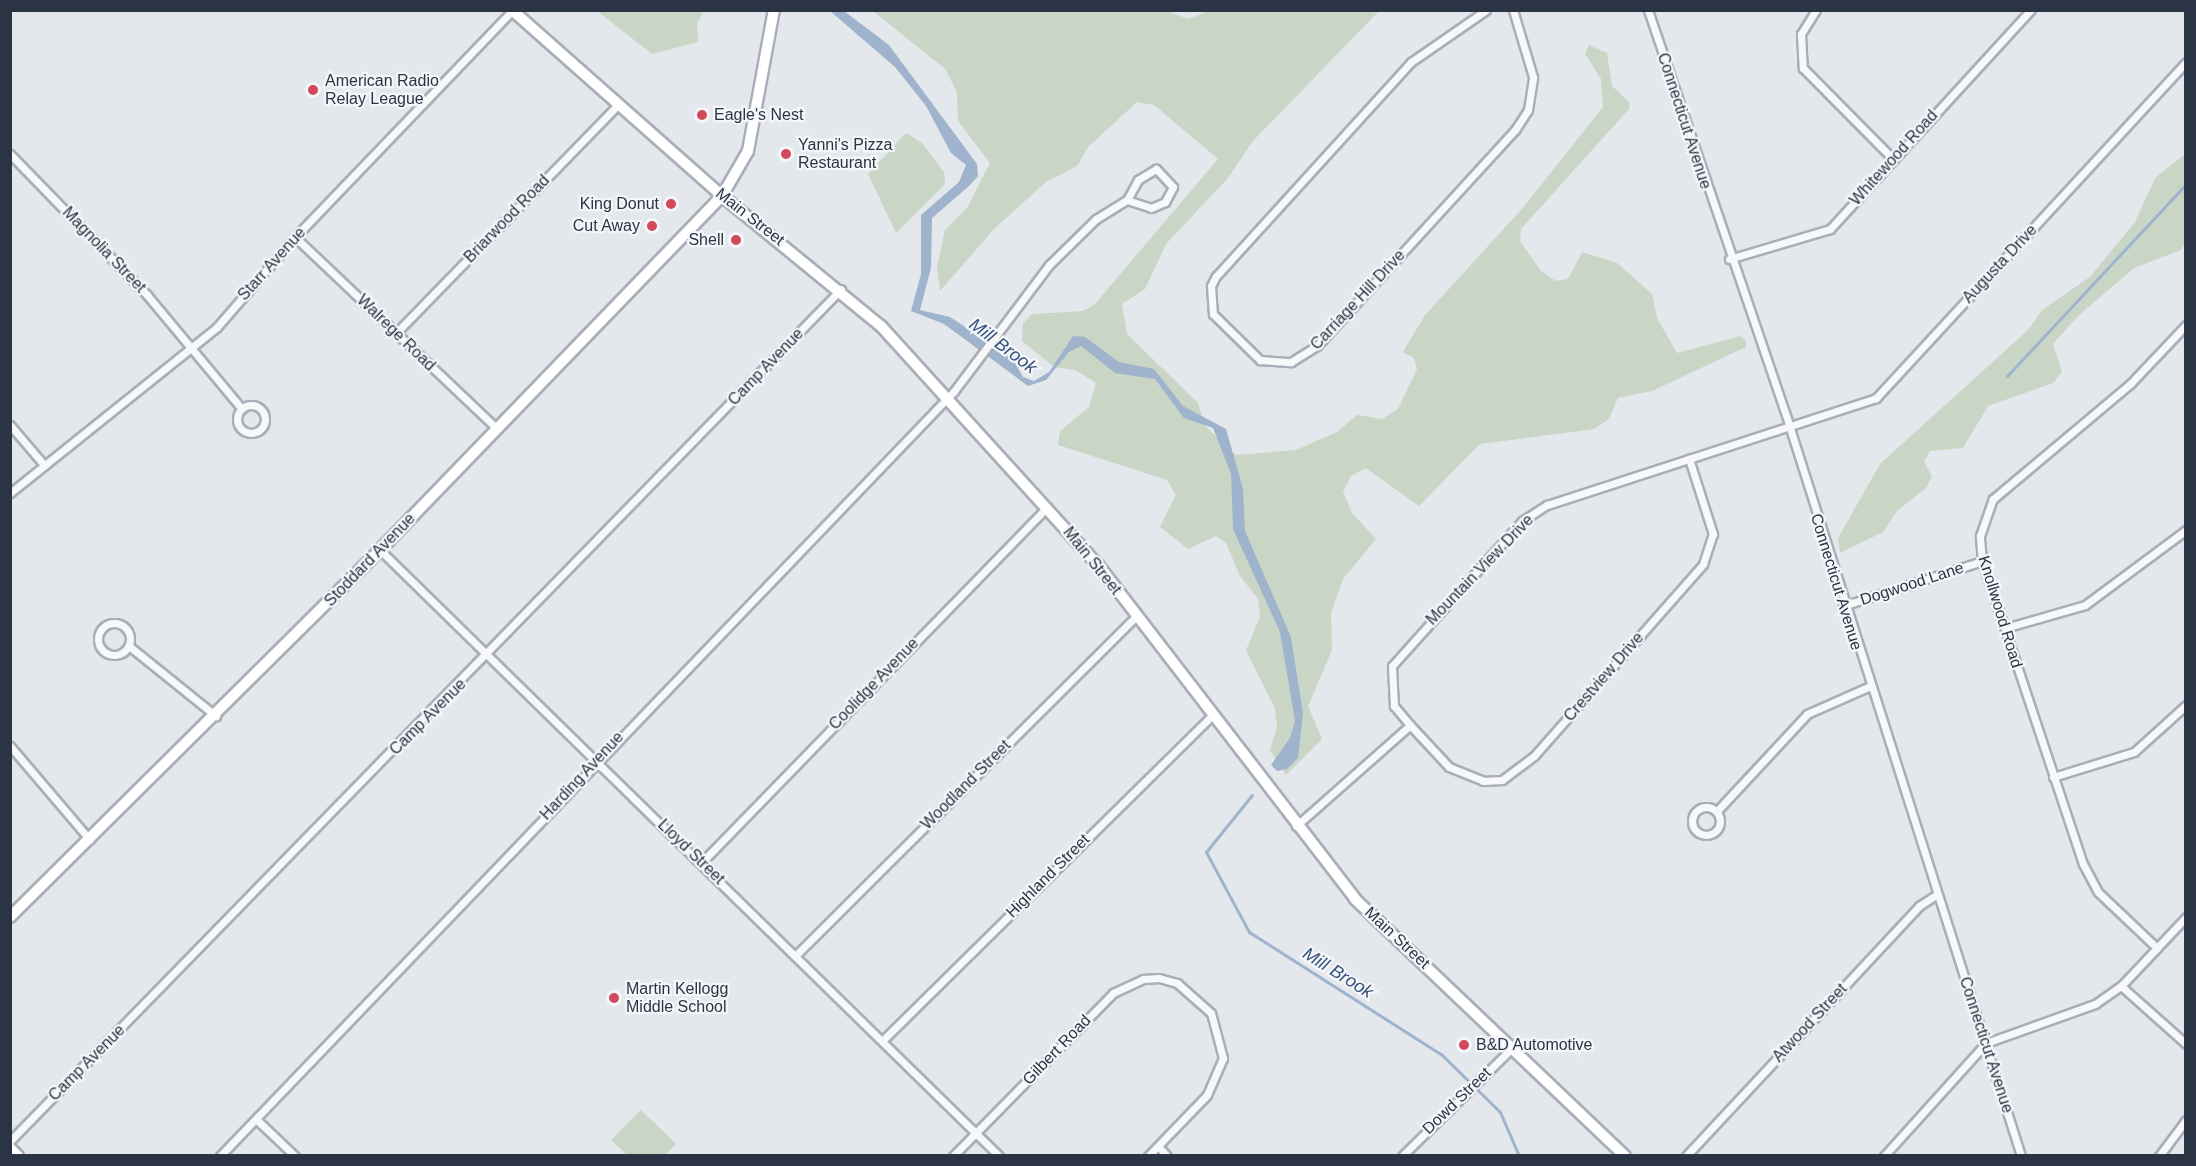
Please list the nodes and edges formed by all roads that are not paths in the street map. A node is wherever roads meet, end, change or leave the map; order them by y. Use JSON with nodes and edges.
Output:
{"nodes":[{"id":1,"x":774,"y":10,"type":"edge"},
{"id":2,"x":1486,"y":10,"type":"edge"},
{"id":3,"x":1513,"y":10,"type":"edge"},
{"id":4,"x":1648,"y":10,"type":"edge"},
{"id":5,"x":1816,"y":10,"type":"edge"},
{"id":6,"x":2031,"y":10,"type":"edge"},
{"id":7,"x":512,"y":11,"type":"edge"},
{"id":8,"x":2186,"y":62,"type":"edge"},
{"id":9,"x":618,"y":105,"type":"junction"},
{"id":10,"x":10,"y":154,"type":"edge"},
{"id":11,"x":1893,"y":159,"type":"junction"},
{"id":12,"x":722,"y":196,"type":"junction"},
{"id":13,"x":1127,"y":200,"type":"junction"},
{"id":14,"x":295,"y":237,"type":"junction"},
{"id":15,"x":1729,"y":259,"type":"junction"},
{"id":16,"x":841,"y":289,"type":"junction"},
{"id":17,"x":2186,"y":325,"type":"edge"},
{"id":18,"x":396,"y":333,"type":"junction"},
{"id":19,"x":193,"y":349,"type":"junction"},
{"id":20,"x":947,"y":398,"type":"junction"},
{"id":21,"x":242,"y":409,"type":"junction"},
{"id":22,"x":10,"y":425,"type":"edge"},
{"id":23,"x":1789,"y":425,"type":"junction"},
{"id":24,"x":497,"y":429,"type":"junction"},
{"id":25,"x":1689,"y":459,"type":"junction"},
{"id":26,"x":44,"y":465,"type":"junction"},
{"id":27,"x":10,"y":492,"type":"edge"},
{"id":28,"x":1047,"y":507,"type":"junction"},
{"id":29,"x":2186,"y":530,"type":"edge"},
{"id":30,"x":380,"y":550,"type":"junction"},
{"id":31,"x":1982,"y":561,"type":"junction"},
{"id":32,"x":1843,"y":606,"type":"junction"},
{"id":33,"x":1136,"y":616,"type":"junction"},
{"id":34,"x":2005,"y":628,"type":"junction"},
{"id":35,"x":129,"y":646,"type":"junction"},
{"id":36,"x":490,"y":654,"type":"junction"},
{"id":37,"x":1868,"y":687,"type":"junction"},
{"id":38,"x":2186,"y":705,"type":"edge"},
{"id":39,"x":1212,"y":715,"type":"junction"},
{"id":40,"x":216,"y":716,"type":"junction"},
{"id":41,"x":1410,"y":725,"type":"junction"},
{"id":42,"x":10,"y":746,"type":"edge"},
{"id":43,"x":595,"y":761,"type":"junction"},
{"id":44,"x":2054,"y":777,"type":"junction"},
{"id":45,"x":1717,"y":811,"type":"junction"},
{"id":46,"x":1296,"y":826,"type":"junction"},
{"id":47,"x":90,"y":840,"type":"junction"},
{"id":48,"x":702,"y":862,"type":"junction"},
{"id":49,"x":1936,"y":895,"type":"junction"},
{"id":50,"x":10,"y":917,"type":"edge"},
{"id":51,"x":2186,"y":917,"type":"edge"},
{"id":52,"x":2157,"y":948,"type":"junction"},
{"id":53,"x":797,"y":954,"type":"junction"},
{"id":54,"x":2121,"y":986,"type":"junction"},
{"id":55,"x":884,"y":1039,"type":"junction"},
{"id":56,"x":1986,"y":1043,"type":"junction"},
{"id":57,"x":2186,"y":1044,"type":"edge"},
{"id":58,"x":1513,"y":1047,"type":"junction"},
{"id":59,"x":257,"y":1120,"type":"junction"},
{"id":60,"x":2186,"y":1120,"type":"edge"},
{"id":61,"x":976,"y":1133,"type":"junction"},
{"id":62,"x":10,"y":1141,"type":"edge"},
{"id":63,"x":1158,"y":1146,"type":"junction"},
{"id":64,"x":10,"y":1148,"type":"edge"},
{"id":65,"x":18,"y":1155,"type":"edge"},
{"id":66,"x":220,"y":1155,"type":"edge"},
{"id":67,"x":295,"y":1155,"type":"edge"},
{"id":68,"x":953,"y":1155,"type":"edge"},
{"id":69,"x":999,"y":1155,"type":"edge"},
{"id":70,"x":1148,"y":1155,"type":"edge"},
{"id":71,"x":1167,"y":1155,"type":"edge"},
{"id":72,"x":1402,"y":1155,"type":"edge"},
{"id":73,"x":1626,"y":1155,"type":"edge"},
{"id":74,"x":1686,"y":1155,"type":"edge"},
{"id":75,"x":1884,"y":1155,"type":"edge"},
{"id":76,"x":2021,"y":1155,"type":"edge"},
{"id":77,"x":2159,"y":1155,"type":"edge"}],
"edges":[{"from":1,"to":12,"type":"main road","name":"Stoddard Avenue"},
{"from":2,"to":3,"type":"street","name":"Carriage Hill Drive"},
{"from":4,"to":15,"type":"street","name":"Connecticut Avenue"},
{"from":5,"to":11,"type":"street"},
{"from":6,"to":11,"type":"street","name":"Whitewood Road"},
{"from":7,"to":9,"type":"main road","name":"Main Street"},
{"from":7,"to":14,"type":"street","name":"Starr Avenue"},
{"from":8,"to":23,"type":"street","name":"Augusta Drive"},
{"from":9,"to":12,"type":"main road","name":"Main Street"},
{"from":9,"to":18,"type":"street","name":"Briarwood Road"},
{"from":10,"to":19,"type":"street","name":"Magnolia Street"},
{"from":11,"to":15,"type":"street","name":"Whitewood Road"},
{"from":12,"to":16,"type":"main road","name":"Main Street"},
{"from":12,"to":24,"type":"main road","name":"Stoddard Avenue"},
{"from":13,"to":13,"type":"street"},
{"from":13,"to":20,"type":"street","name":"Harding Avenue"},
{"from":14,"to":18,"type":"street","name":"Walrege Road"},
{"from":14,"to":19,"type":"street","name":"Starr Avenue"},
{"from":15,"to":23,"type":"street","name":"Connecticut Avenue"},
{"from":16,"to":20,"type":"main road","name":"Main Street"},
{"from":16,"to":36,"type":"street","name":"Camp Avenue"},
{"from":17,"to":31,"type":"street","name":"Knollwood Road"},
{"from":18,"to":24,"type":"street","name":"Walrege Road"},
{"from":19,"to":21,"type":"street","name":"Magnolia Street"},
{"from":19,"to":26,"type":"street","name":"Starr Avenue"},
{"from":20,"to":28,"type":"main road","name":"Main Street"},
{"from":20,"to":43,"type":"street","name":"Harding Avenue"},
{"from":21,"to":21,"type":"street"},
{"from":22,"to":26,"type":"street"},
{"from":23,"to":25,"type":"street","name":"Mountain View Drive"},
{"from":23,"to":32,"type":"street","name":"Connecticut Avenue"},
{"from":24,"to":30,"type":"main road","name":"Stoddard Avenue"},
{"from":25,"to":41,"type":"street","name":"Mountain View Drive"},
{"from":25,"to":41,"type":"street","name":"Crestview Drive"},
{"from":26,"to":27,"type":"street","name":"Starr Avenue"},
{"from":28,"to":33,"type":"main road","name":"Main Street"},
{"from":28,"to":48,"type":"street","name":"Coolidge Avenue"},
{"from":29,"to":34,"type":"street"},
{"from":30,"to":36,"type":"street","name":"Lloyd Street"},
{"from":30,"to":40,"type":"main road","name":"Stoddard Avenue"},
{"from":31,"to":32,"type":"street","name":"Dogwood Lane"},
{"from":31,"to":34,"type":"street","name":"Knollwood Road"},
{"from":32,"to":37,"type":"street","name":"Connecticut Avenue"},
{"from":33,"to":39,"type":"main road","name":"Main Street"},
{"from":33,"to":53,"type":"street","name":"Woodland Street"},
{"from":34,"to":44,"type":"street","name":"Knollwood Road"},
{"from":35,"to":35,"type":"street"},
{"from":35,"to":40,"type":"street"},
{"from":36,"to":43,"type":"street","name":"Lloyd Street"},
{"from":36,"to":62,"type":"street","name":"Camp Avenue"},
{"from":37,"to":45,"type":"street"},
{"from":37,"to":49,"type":"street","name":"Connecticut Avenue"},
{"from":38,"to":44,"type":"street"},
{"from":39,"to":46,"type":"main road","name":"Main Street"},
{"from":39,"to":55,"type":"street","name":"Highland Street"},
{"from":40,"to":47,"type":"main road","name":"Stoddard Avenue"},
{"from":41,"to":46,"type":"street"},
{"from":42,"to":47,"type":"street"},
{"from":43,"to":48,"type":"street","name":"Lloyd Street"},
{"from":43,"to":59,"type":"street","name":"Harding Avenue"},
{"from":44,"to":52,"type":"street","name":"Knollwood Road"},
{"from":45,"to":45,"type":"street"},
{"from":46,"to":58,"type":"main road","name":"Main Street"},
{"from":47,"to":50,"type":"main road","name":"Stoddard Avenue"},
{"from":48,"to":53,"type":"street","name":"Lloyd Street"},
{"from":49,"to":56,"type":"street","name":"Connecticut Avenue"},
{"from":49,"to":74,"type":"street","name":"Atwood Street"},
{"from":51,"to":52,"type":"street"},
{"from":52,"to":54,"type":"street"},
{"from":53,"to":55,"type":"street","name":"Lloyd Street"},
{"from":54,"to":56,"type":"street"},
{"from":54,"to":57,"type":"street"},
{"from":55,"to":61,"type":"street","name":"Lloyd Street"},
{"from":56,"to":75,"type":"street"},
{"from":56,"to":76,"type":"street","name":"Connecticut Avenue"},
{"from":58,"to":72,"type":"street","name":"Dowd Street"},
{"from":58,"to":73,"type":"main road","name":"Main Street"},
{"from":59,"to":66,"type":"street","name":"Harding Avenue"},
{"from":59,"to":67,"type":"street"},
{"from":60,"to":77,"type":"street"},
{"from":61,"to":63,"type":"street","name":"Gilbert Road"},
{"from":61,"to":68,"type":"street","name":"Gilbert Road"},
{"from":61,"to":69,"type":"street","name":"Lloyd Street"},
{"from":63,"to":70,"type":"street"},
{"from":63,"to":71,"type":"street"},
{"from":64,"to":65,"type":"main road"}]}
